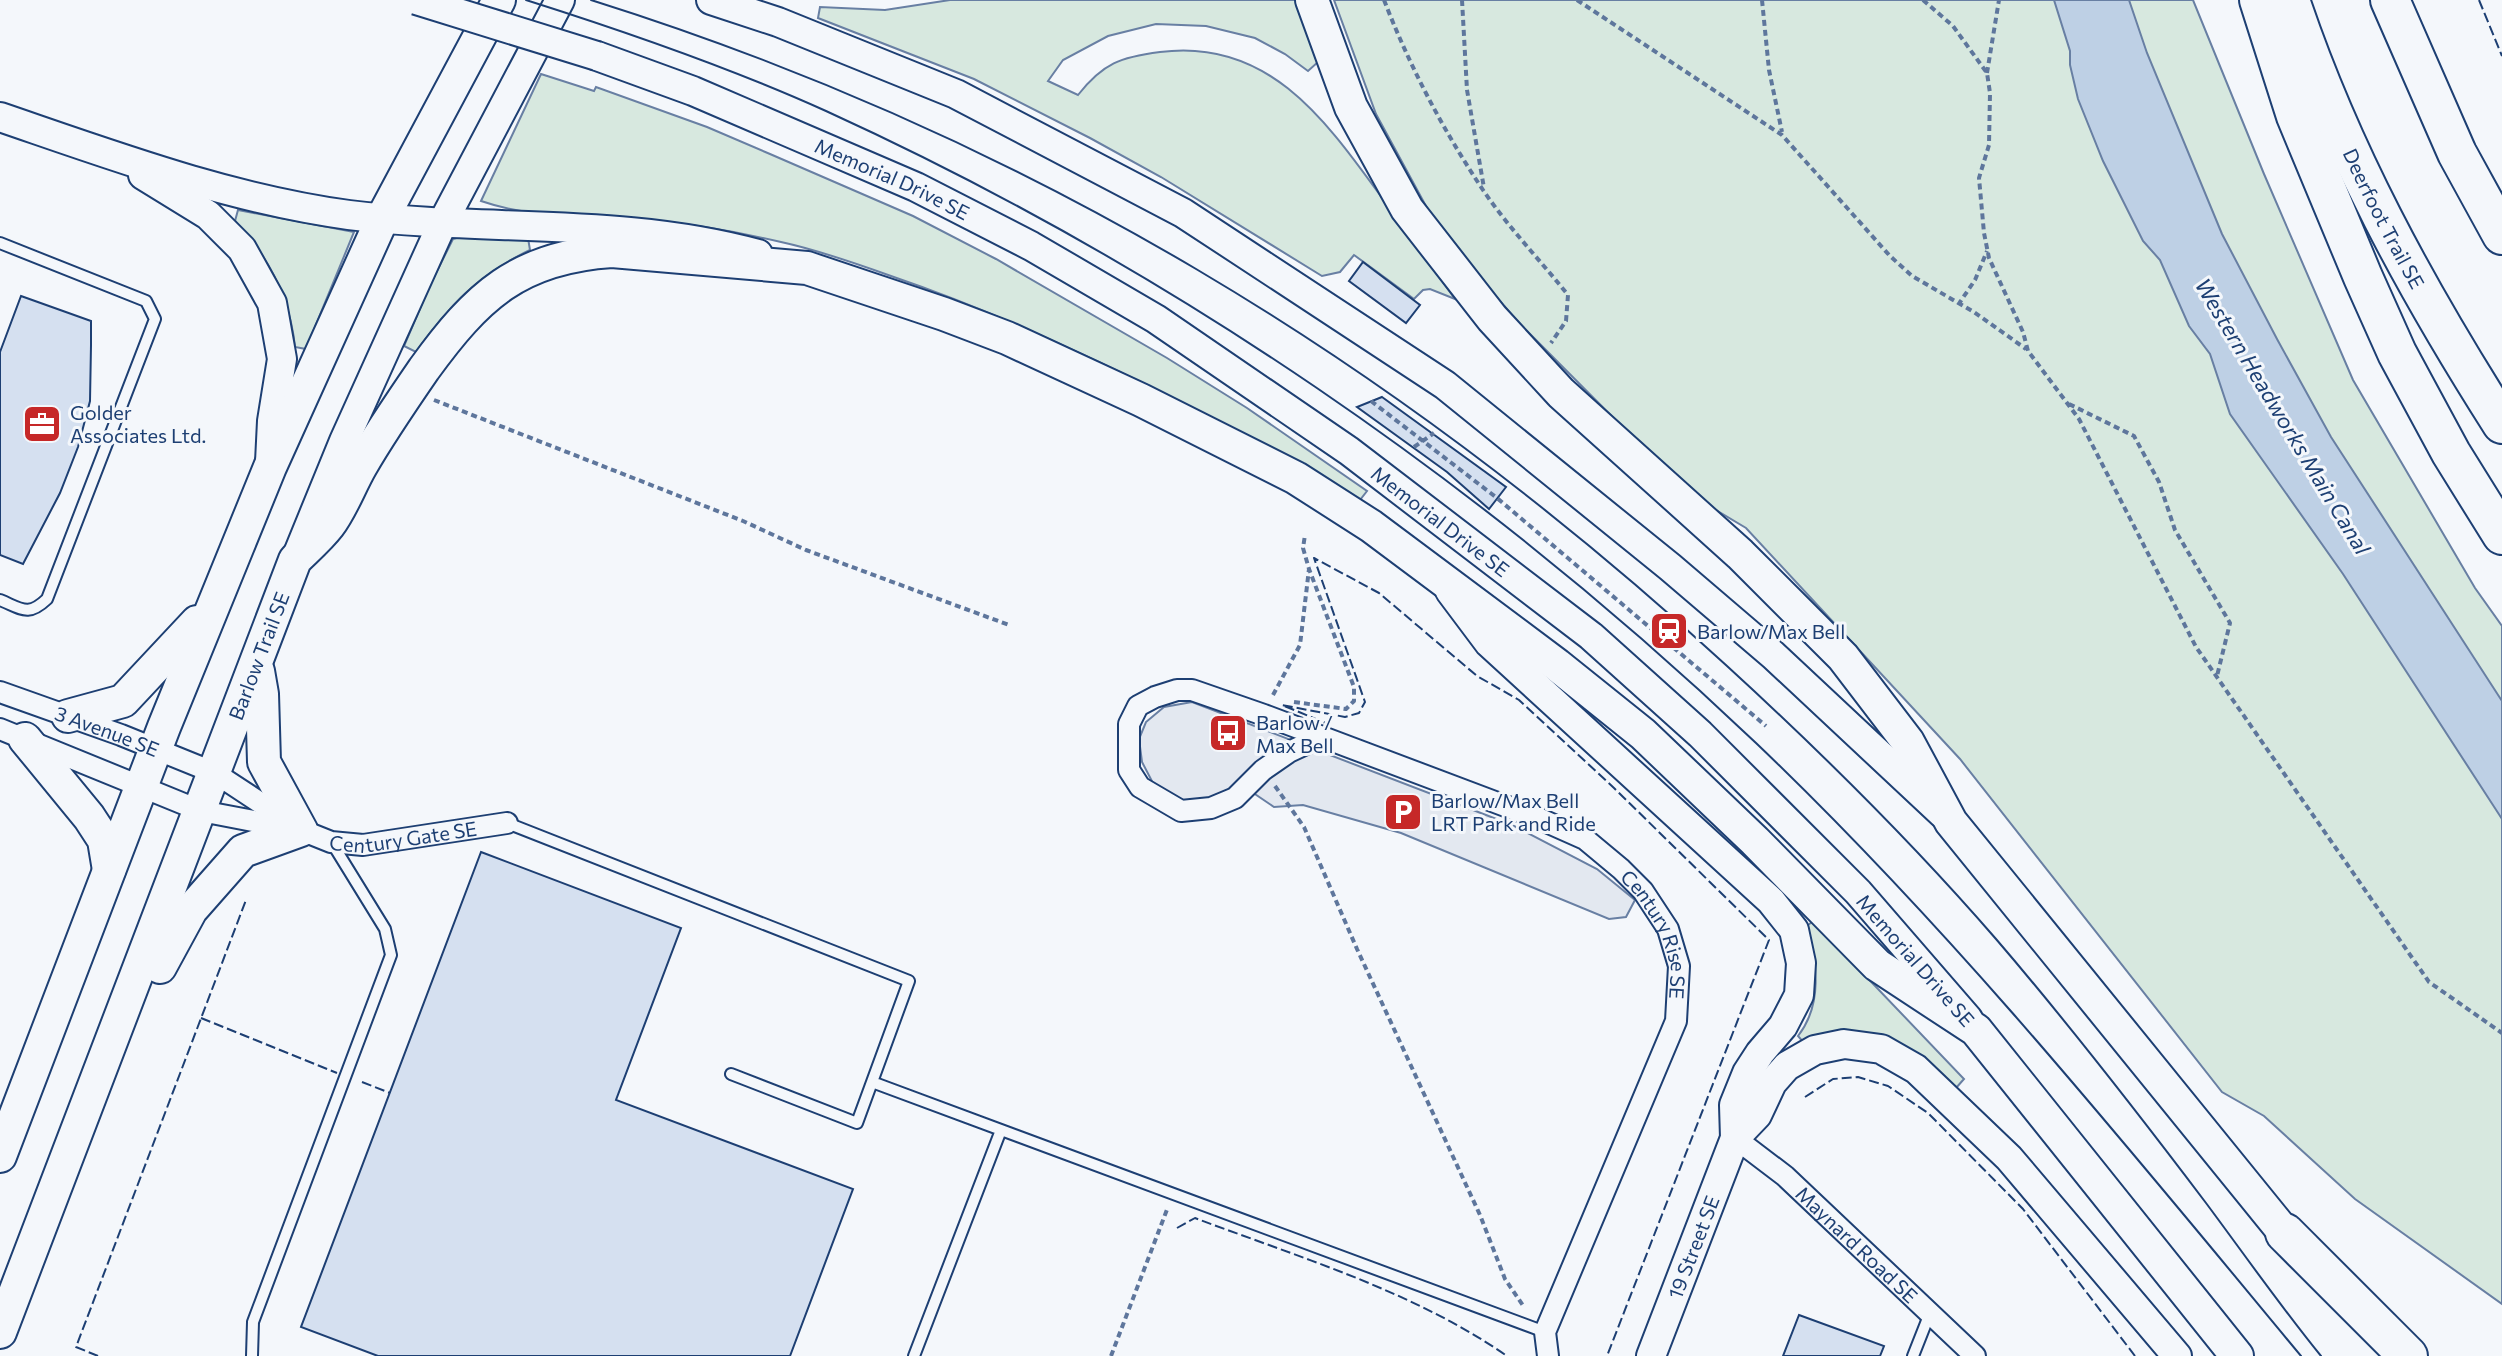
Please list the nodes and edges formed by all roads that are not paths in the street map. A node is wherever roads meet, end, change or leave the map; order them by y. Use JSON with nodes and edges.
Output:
{"nodes":[{"id":1,"x":416,"y":0,"type":"edge"},
{"id":2,"x":499,"y":0,"type":"edge"},
{"id":3,"x":560,"y":0,"type":"edge"},
{"id":4,"x":711,"y":0,"type":"edge"},
{"id":5,"x":1312,"y":0,"type":"edge"},
{"id":6,"x":2259,"y":0,"type":"edge"},
{"id":7,"x":2290,"y":0,"type":"edge"},
{"id":8,"x":2390,"y":0,"type":"edge"},
{"id":9,"x":0,"y":117,"type":"edge"},
{"id":10,"x":108,"y":154,"type":"junction"},
{"id":11,"x":383,"y":217,"type":"junction"},
{"id":12,"x":443,"y":222,"type":"junction"},
{"id":13,"x":2502,"y":235,"type":"edge"},
{"id":14,"x":0,"y":243,"type":"edge"},
{"id":15,"x":807,"y":268,"type":"junction"},
{"id":16,"x":2502,"y":424,"type":"edge"},
{"id":17,"x":270,"y":467,"type":"junction"},
{"id":18,"x":2462,"y":470,"type":"junction"},
{"id":19,"x":2502,"y":526,"type":"edge"},
{"id":20,"x":2502,"y":535,"type":"edge"},
{"id":21,"x":295,"y":560,"type":"junction"},
{"id":22,"x":1435,"y":572,"type":"junction"},
{"id":23,"x":0,"y":600,"type":"edge"},
{"id":24,"x":212,"y":605,"type":"junction"},
{"id":25,"x":257,"y":663,"type":"junction"},
{"id":26,"x":0,"y":692,"type":"edge"},
{"id":27,"x":68,"y":716,"type":"junction"},
{"id":28,"x":12,"y":734,"type":"edge"},
{"id":29,"x":1321,"y":737,"type":"junction"},
{"id":30,"x":156,"y":748,"type":"junction"},
{"id":31,"x":215,"y":773,"type":"junction"},
{"id":32,"x":142,"y":786,"type":"junction"},
{"id":33,"x":201,"y":811,"type":"junction"},
{"id":34,"x":1951,"y":822,"type":"junction"},
{"id":35,"x":507,"y":823,"type":"joint"},
{"id":36,"x":301,"y":830,"type":"junction"},
{"id":37,"x":331,"y":842,"type":"junction"},
{"id":38,"x":109,"y":870,"type":"junction"},
{"id":39,"x":1976,"y":1030,"type":"junction"},
{"id":40,"x":101,"y":1071,"type":"junction"},
{"id":41,"x":731,"y":1074,"type":"dead end"},
{"id":42,"x":872,"y":1082,"type":"junction"},
{"id":43,"x":1001,"y":1130,"type":"junction"},
{"id":44,"x":1735,"y":1138,"type":"junction"},
{"id":45,"x":0,"y":1156,"type":"edge"},
{"id":46,"x":2285,"y":1233,"type":"junction"},
{"id":47,"x":1930,"y":1313,"type":"junction"},
{"id":48,"x":0,"y":1332,"type":"edge"},
{"id":49,"x":1545,"y":1332,"type":"junction"},
{"id":50,"x":252,"y":1356,"type":"edge"},
{"id":51,"x":914,"y":1356,"type":"edge"},
{"id":52,"x":1548,"y":1356,"type":"edge"},
{"id":53,"x":1651,"y":1356,"type":"edge"},
{"id":54,"x":1913,"y":1356,"type":"edge"},
{"id":55,"x":1975,"y":1356,"type":"edge"},
{"id":56,"x":2177,"y":1356,"type":"edge"},
{"id":57,"x":2237,"y":1356,"type":"edge"},
{"id":58,"x":2382,"y":1356,"type":"edge"},
{"id":59,"x":2408,"y":1356,"type":"edge"}],
"edges":[{"from":1,"to":39,"type":"main road","name":"Memorial Drive SE","bridge":true},
{"from":2,"to":11,"type":"main road"},
{"from":3,"to":12,"type":"main road","name":"Barlow Trail SE"},
{"from":4,"to":34,"type":"main road"},
{"from":5,"to":34,"type":"main road"},
{"from":6,"to":18,"type":"highway"},
{"from":7,"to":16,"type":"highway","name":"Deerfoot Trail SE"},
{"from":8,"to":13,"type":"highway"},
{"from":9,"to":10,"type":"main road"},
{"from":10,"to":11,"type":"main road"},
{"from":10,"to":17,"type":"main road"},
{"from":11,"to":12,"type":"main road"},
{"from":11,"to":17,"type":"main road"},
{"from":12,"to":15,"type":"main road"},
{"from":12,"to":21,"type":"main road","name":"Barlow Trail SE"},
{"from":14,"to":23,"type":"lane"},
{"from":15,"to":21,"type":"main road"},
{"from":15,"to":22,"type":"main road"},
{"from":17,"to":24,"type":"main road"},
{"from":18,"to":19,"type":"highway"},
{"from":18,"to":20,"type":"highway"},
{"from":21,"to":25,"type":"main road","name":"Barlow Trail SE"},
{"from":22,"to":39,"type":"main road"},
{"from":22,"to":44,"type":"main road"},
{"from":24,"to":27,"type":"main road"},
{"from":24,"to":30,"type":"main road"},
{"from":25,"to":31,"type":"main road","name":"Barlow Trail SE"},
{"from":25,"to":36,"type":"main road"},
{"from":26,"to":27,"type":"street","name":"3 Avenue SE"},
{"from":27,"to":30,"type":"street","name":"3 Avenue SE"},
{"from":28,"to":32,"type":"street","name":"3 Avenue SE"},
{"from":28,"to":38,"type":"main road"},
{"from":29,"to":29,"type":"street","name":"Century Rise SE"},
{"from":29,"to":49,"type":"street","name":"Century Rise SE"},
{"from":30,"to":31,"type":"street","name":"3 Avenue SE"},
{"from":30,"to":32,"type":"main road"},
{"from":31,"to":33,"type":"main road","name":"Barlow Trail SE"},
{"from":31,"to":36,"type":"street","name":"Century Gate SE"},
{"from":32,"to":33,"type":"street","name":"3 Avenue SE"},
{"from":32,"to":38,"type":"main road"},
{"from":33,"to":36,"type":"street","name":"Century Gate SE"},
{"from":33,"to":40,"type":"main road","name":"Barlow Trail SE"},
{"from":34,"to":46,"type":"main road"},
{"from":35,"to":37,"type":"street","name":"Century Gate SE"},
{"from":35,"to":42,"type":"lane"},
{"from":36,"to":37,"type":"street","name":"Century Gate SE"},
{"from":36,"to":40,"type":"main road"},
{"from":37,"to":50,"type":"lane"},
{"from":38,"to":45,"type":"main road"},
{"from":39,"to":57,"type":"main road","name":"Memorial Drive SE"},
{"from":40,"to":48,"type":"main road","name":"Barlow Trail SE"},
{"from":41,"to":42,"type":"lane"},
{"from":42,"to":43,"type":"lane"},
{"from":43,"to":49,"type":"lane"},
{"from":43,"to":51,"type":"lane"},
{"from":44,"to":47,"type":"street","name":"Maynard Road SE"},
{"from":44,"to":53,"type":"main road","name":"19 Street SE"},
{"from":44,"to":56,"type":"main road"},
{"from":46,"to":58,"type":"main road"},
{"from":46,"to":59,"type":"highway"},
{"from":47,"to":54,"type":"lane"},
{"from":47,"to":55,"type":"street","name":"Maynard Road SE"},
{"from":49,"to":52,"type":"street","name":"Century Rise SE"}]}
